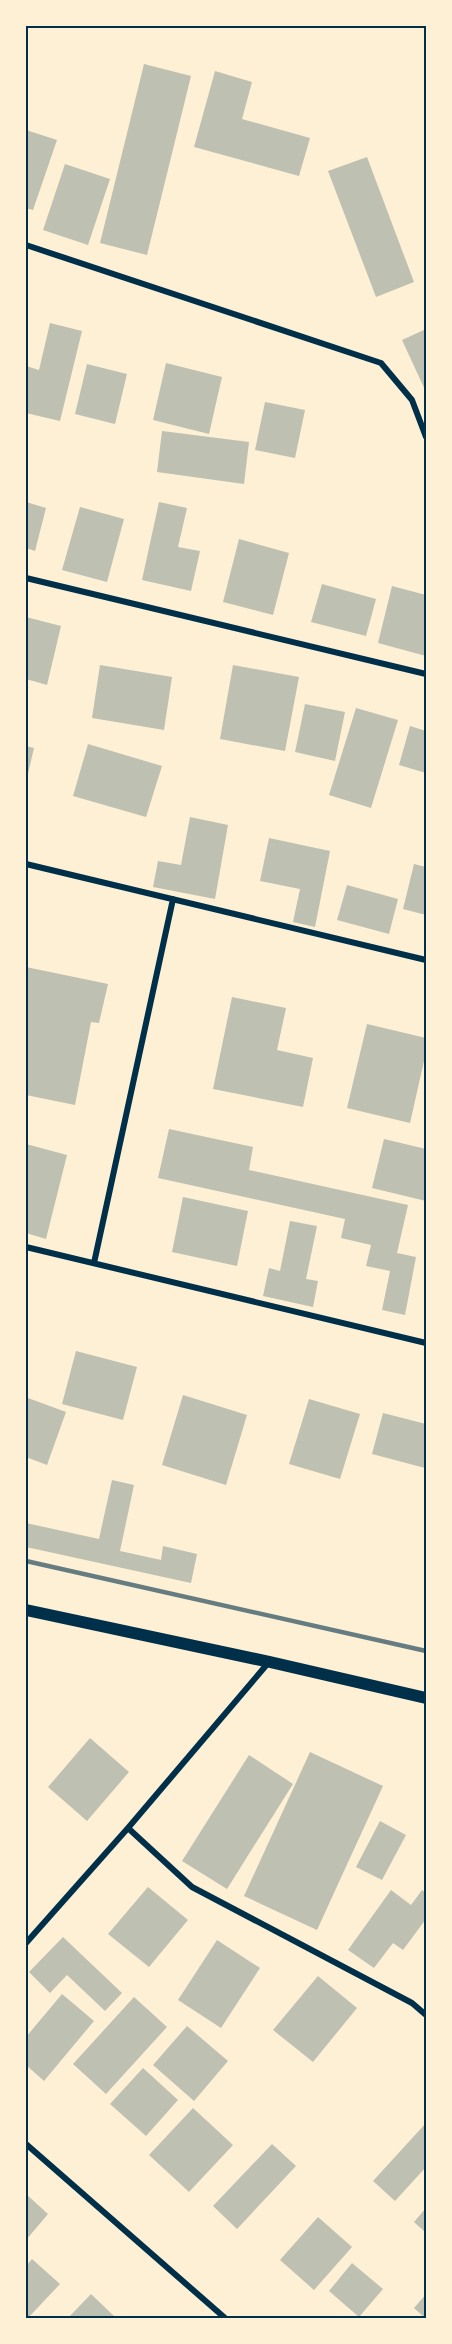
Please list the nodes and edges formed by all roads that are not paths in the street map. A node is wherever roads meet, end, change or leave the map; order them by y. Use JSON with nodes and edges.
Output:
{"nodes":[{"id":1,"x":26,"y":245,"type":"edge"},
{"id":2,"x":426,"y":437,"type":"edge"},
{"id":3,"x":26,"y":578,"type":"edge"},
{"id":4,"x":426,"y":674,"type":"edge"},
{"id":5,"x":26,"y":864,"type":"edge"},
{"id":6,"x":173,"y":899,"type":"junction"},
{"id":7,"x":426,"y":960,"type":"edge"},
{"id":8,"x":26,"y":1247,"type":"edge"},
{"id":9,"x":94,"y":1263,"type":"junction"},
{"id":10,"x":426,"y":1343,"type":"edge"},
{"id":11,"x":26,"y":1610,"type":"edge"},
{"id":12,"x":270,"y":1662,"type":"junction"},
{"id":13,"x":426,"y":1698,"type":"edge"},
{"id":14,"x":128,"y":1828,"type":"junction"},
{"id":15,"x":26,"y":1943,"type":"edge"},
{"id":16,"x":426,"y":2015,"type":"edge"},
{"id":17,"x":26,"y":2144,"type":"edge"},
{"id":18,"x":225,"y":2319,"type":"edge"}],
"edges":[{"from":1,"to":2,"type":"street"},
{"from":3,"to":4,"type":"street"},
{"from":5,"to":6,"type":"street"},
{"from":6,"to":7,"type":"street"},
{"from":6,"to":9,"type":"street"},
{"from":8,"to":9,"type":"street"},
{"from":9,"to":10,"type":"street"},
{"from":11,"to":12,"type":"main road"},
{"from":12,"to":13,"type":"main road"},
{"from":12,"to":14,"type":"street"},
{"from":14,"to":15,"type":"street"},
{"from":14,"to":16,"type":"street"},
{"from":17,"to":18,"type":"street"}]}
